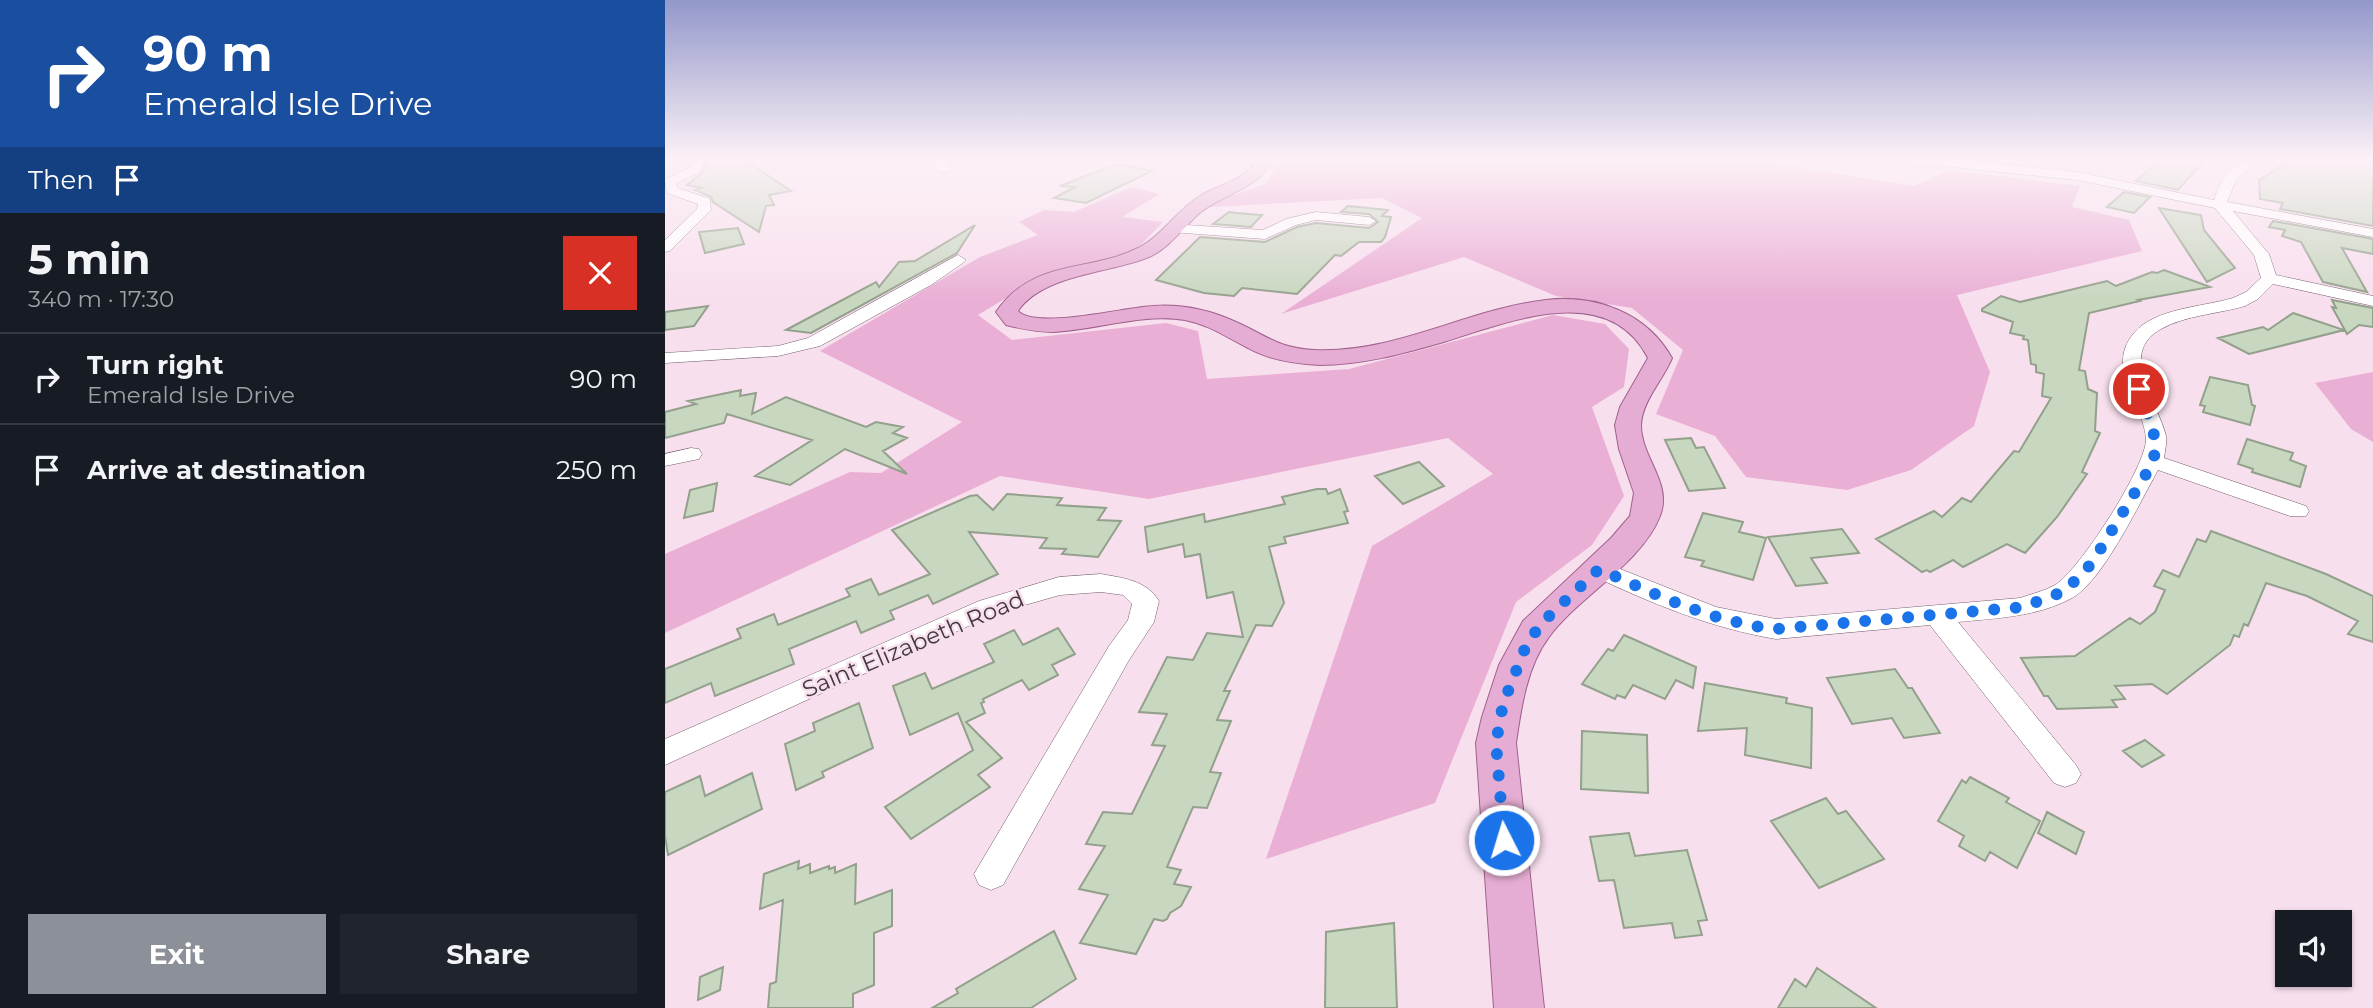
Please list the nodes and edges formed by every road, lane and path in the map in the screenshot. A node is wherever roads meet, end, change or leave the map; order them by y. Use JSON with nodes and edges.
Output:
{"nodes":[{"id":1,"x":703,"y":206,"type":"edge"},
{"id":2,"x":1198,"y":206,"type":"edge"},
{"id":3,"x":2221,"y":206,"type":"edge"},
{"id":4,"x":2226,"y":206,"type":"edge"},
{"id":5,"x":697,"y":219,"type":"junction"},
{"id":6,"x":1369,"y":221,"type":"dead end"},
{"id":7,"x":665,"y":223,"type":"edge"},
{"id":8,"x":1171,"y":228,"type":"junction"},
{"id":9,"x":2373,"y":233,"type":"edge"},
{"id":10,"x":665,"y":248,"type":"edge"},
{"id":11,"x":958,"y":260,"type":"dead end"},
{"id":12,"x":2269,"y":278,"type":"junction"},
{"id":13,"x":2373,"y":301,"type":"edge"},
{"id":14,"x":665,"y":358,"type":"edge"},
{"id":15,"x":691,"y":454,"type":"dead end"},
{"id":16,"x":665,"y":460,"type":"edge"},
{"id":17,"x":2154,"y":461,"type":"junction"},
{"id":18,"x":2298,"y":511,"type":"dead end"},
{"id":19,"x":1599,"y":569,"type":"junction"},
{"id":20,"x":1938,"y":616,"type":"junction"},
{"id":21,"x":665,"y":753,"type":"edge"},
{"id":22,"x":2065,"y":774,"type":"dead end"},
{"id":23,"x":991,"y":874,"type":"dead end"},
{"id":24,"x":1519,"y":1008,"type":"edge"}],
"edges":[{"from":1,"to":5,"type":"street"},
{"from":2,"to":8,"type":"main road"},
{"from":3,"to":12,"type":"street"},
{"from":4,"to":9,"type":"street"},
{"from":5,"to":7,"type":"street"},
{"from":5,"to":10,"type":"street"},
{"from":6,"to":8,"type":"street"},
{"from":8,"to":19,"type":"main road"},
{"from":11,"to":14,"type":"street"},
{"from":12,"to":13,"type":"street"},
{"from":12,"to":17,"type":"street"},
{"from":15,"to":16,"type":"street"},
{"from":17,"to":18,"type":"street"},
{"from":17,"to":20,"type":"street"},
{"from":19,"to":20,"type":"street"},
{"from":19,"to":24,"type":"main road"},
{"from":20,"to":22,"type":"street"},
{"from":21,"to":23,"type":"street","name":"Saint Elizabeth Road"}]}
